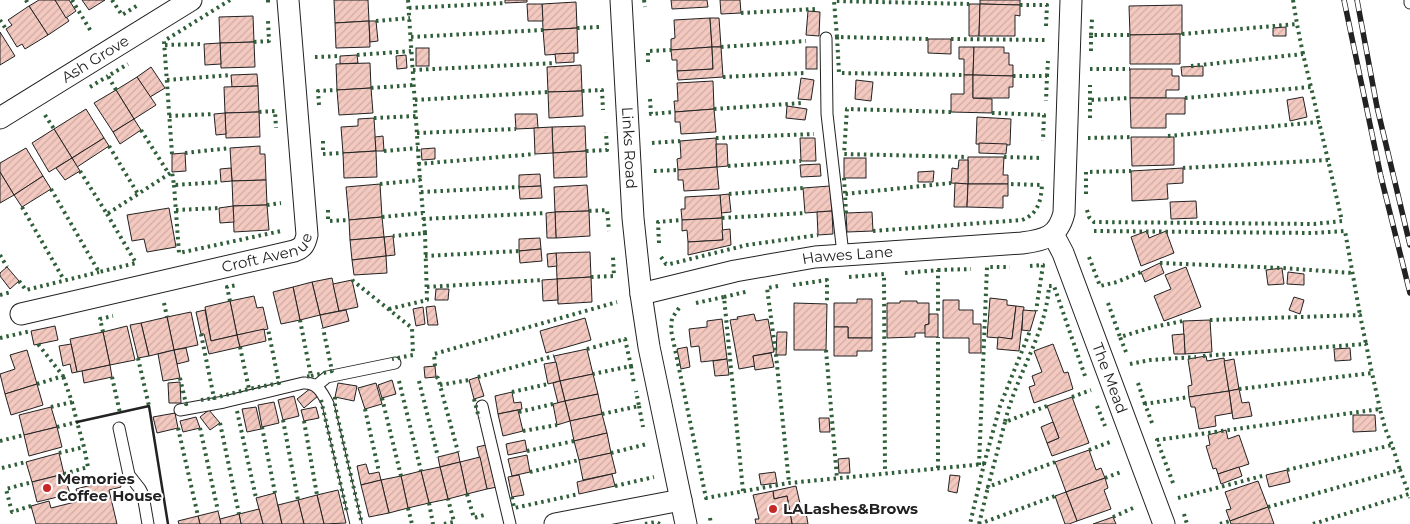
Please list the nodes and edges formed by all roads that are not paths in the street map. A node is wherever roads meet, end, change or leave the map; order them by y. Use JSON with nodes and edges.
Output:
{"nodes":[{"id":1,"x":191,"y":0,"type":"edge"},
{"id":2,"x":288,"y":0,"type":"edge"},
{"id":3,"x":621,"y":0,"type":"edge"},
{"id":4,"x":1071,"y":0,"type":"edge"},
{"id":5,"x":826,"y":38,"type":"dead end"},
{"id":6,"x":0,"y":118,"type":"edge"},
{"id":7,"x":1053,"y":234,"type":"junction"},
{"id":8,"x":843,"y":254,"type":"junction"},
{"id":9,"x":641,"y":294,"type":"junction"},
{"id":10,"x":22,"y":314,"type":"dead end"},
{"id":11,"x":395,"y":363,"type":"dead end"},
{"id":12,"x":316,"y":386,"type":"junction"},
{"id":13,"x":482,"y":406,"type":"dead end"},
{"id":14,"x":180,"y":410,"type":"dead end"},
{"id":15,"x":119,"y":428,"type":"dead end"},
{"id":16,"x":681,"y":500,"type":"junction"},
{"id":17,"x":148,"y":524,"type":"edge"},
{"id":18,"x":356,"y":524,"type":"edge"},
{"id":19,"x":510,"y":524,"type":"edge"},
{"id":20,"x":555,"y":524,"type":"edge"},
{"id":21,"x":686,"y":524,"type":"edge"},
{"id":22,"x":1164,"y":524,"type":"edge"}],
"edges":[{"from":1,"to":6,"type":"street","name":"Ash Grove"},
{"from":2,"to":10,"type":"street","name":"Croft Avenue"},
{"from":3,"to":9,"type":"street","name":"Links Road"},
{"from":4,"to":7,"type":"street"},
{"from":5,"to":8,"type":"lane"},
{"from":7,"to":8,"type":"street","name":"Hawes Lane"},
{"from":7,"to":22,"type":"street","name":"The Mead"},
{"from":8,"to":9,"type":"street","name":"Hawes Lane"},
{"from":9,"to":16,"type":"street"},
{"from":11,"to":12,"type":"lane"},
{"from":12,"to":14,"type":"lane"},
{"from":12,"to":18,"type":"lane"},
{"from":13,"to":19,"type":"lane"},
{"from":15,"to":17,"type":"lane"},
{"from":16,"to":20,"type":"street"},
{"from":16,"to":21,"type":"street"}]}
